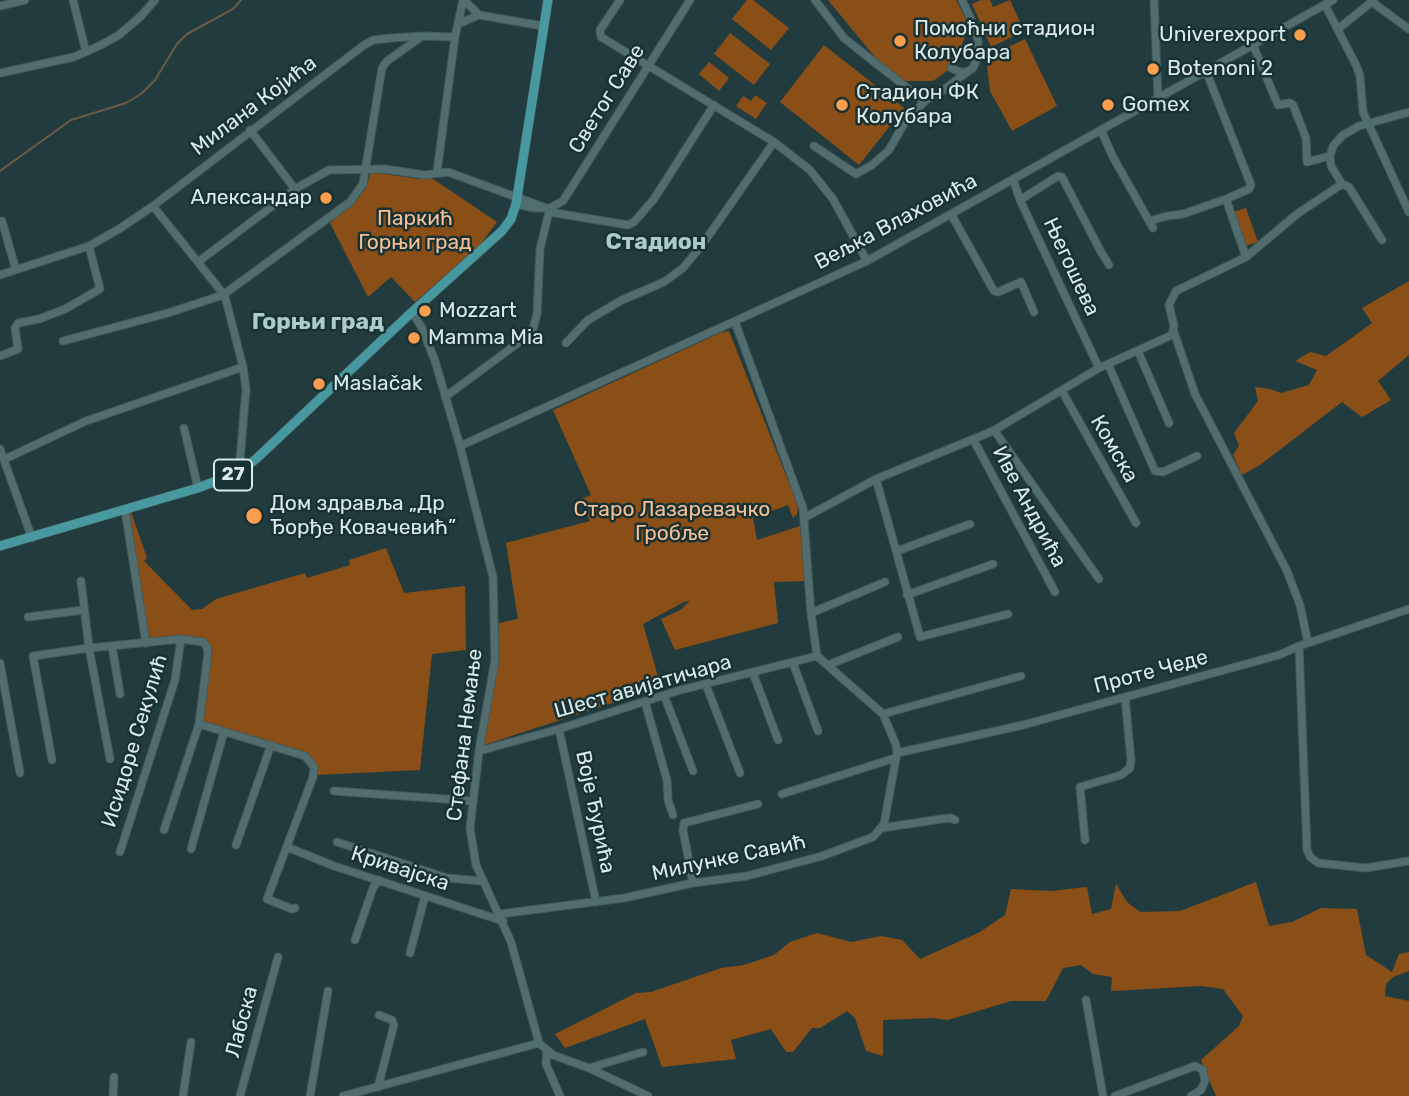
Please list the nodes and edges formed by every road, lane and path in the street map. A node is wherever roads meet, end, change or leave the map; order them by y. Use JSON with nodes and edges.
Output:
{"nodes":[{"id":1,"x":25,"y":0,"type":"edge"},
{"id":2,"x":73,"y":0,"type":"edge"},
{"id":3,"x":155,"y":0,"type":"edge"},
{"id":4,"x":464,"y":0,"type":"edge"},
{"id":5,"x":548,"y":0,"type":"edge"},
{"id":6,"x":620,"y":0,"type":"edge"},
{"id":7,"x":690,"y":0,"type":"edge"},
{"id":8,"x":815,"y":0,"type":"edge"},
{"id":9,"x":962,"y":0,"type":"edge"},
{"id":10,"x":1154,"y":0,"type":"edge"},
{"id":11,"x":1333,"y":0,"type":"edge"},
{"id":12,"x":1373,"y":1,"type":"edge"},
{"id":13,"x":5,"y":4,"type":"edge"},
{"id":14,"x":1325,"y":5,"type":"junction"},
{"id":15,"x":479,"y":15,"type":"junction"},
{"id":16,"x":458,"y":24,"type":"junction"},
{"id":17,"x":544,"y":26,"type":"junction"},
{"id":18,"x":1338,"y":29,"type":"junction"},
{"id":19,"x":1409,"y":29,"type":"edge"},
{"id":20,"x":423,"y":36,"type":"junction"},
{"id":21,"x":455,"y":37,"type":"junction"},
{"id":22,"x":1253,"y":45,"type":"junction"},
{"id":23,"x":86,"y":52,"type":"junction"},
{"id":24,"x":649,"y":65,"type":"junction"},
{"id":25,"x":951,"y":68,"type":"dead end"},
{"id":26,"x":970,"y":70,"type":"junction"},
{"id":27,"x":1206,"y":71,"type":"junction"},
{"id":28,"x":0,"y":73,"type":"edge"},
{"id":29,"x":1158,"y":98,"type":"junction"},
{"id":30,"x":926,"y":100,"type":"junction"},
{"id":31,"x":714,"y":105,"type":"junction"},
{"id":32,"x":1409,"y":112,"type":"edge"},
{"id":33,"x":1368,"y":123,"type":"junction"},
{"id":34,"x":250,"y":130,"type":"junction"},
{"id":35,"x":1101,"y":130,"type":"junction"},
{"id":36,"x":774,"y":142,"type":"junction"},
{"id":37,"x":814,"y":146,"type":"dead end"},
{"id":38,"x":1330,"y":156,"type":"junction"},
{"id":39,"x":365,"y":170,"type":"junction"},
{"id":40,"x":437,"y":172,"type":"junction"},
{"id":41,"x":1013,"y":179,"type":"junction"},
{"id":42,"x":1342,"y":184,"type":"junction"},
{"id":43,"x":295,"y":190,"type":"junction"},
{"id":44,"x":1226,"y":199,"type":"junction"},
{"id":45,"x":517,"y":200,"type":"junction"},
{"id":46,"x":1020,"y":200,"type":"junction"},
{"id":47,"x":153,"y":206,"type":"junction"},
{"id":48,"x":549,"y":209,"type":"junction"},
{"id":49,"x":1409,"y":212,"type":"edge"},
{"id":50,"x":951,"y":215,"type":"junction"},
{"id":51,"x":2,"y":221,"type":"dead end"},
{"id":52,"x":1382,"y":240,"type":"dead end"},
{"id":53,"x":89,"y":246,"type":"junction"},
{"id":54,"x":1246,"y":257,"type":"junction"},
{"id":55,"x":867,"y":261,"type":"junction"},
{"id":56,"x":198,"y":262,"type":"junction"},
{"id":57,"x":1109,"y":265,"type":"dead end"},
{"id":58,"x":16,"y":270,"type":"junction"},
{"id":59,"x":0,"y":275,"type":"edge"},
{"id":60,"x":223,"y":295,"type":"junction"},
{"id":61,"x":412,"y":312,"type":"junction"},
{"id":62,"x":1034,"y":312,"type":"dead end"},
{"id":63,"x":735,"y":322,"type":"junction"},
{"id":64,"x":1174,"y":332,"type":"junction"},
{"id":65,"x":63,"y":341,"type":"dead end"},
{"id":66,"x":566,"y":344,"type":"dead end"},
{"id":67,"x":1138,"y":351,"type":"junction"},
{"id":68,"x":0,"y":356,"type":"edge"},
{"id":69,"x":1108,"y":364,"type":"junction"},
{"id":70,"x":243,"y":367,"type":"junction"},
{"id":71,"x":1099,"y":368,"type":"junction"},
{"id":72,"x":1062,"y":391,"type":"junction"},
{"id":73,"x":445,"y":397,"type":"junction"},
{"id":74,"x":1169,"y":423,"type":"dead end"},
{"id":75,"x":184,"y":428,"type":"dead end"},
{"id":76,"x":994,"y":430,"type":"junction"},
{"id":77,"x":973,"y":439,"type":"junction"},
{"id":78,"x":460,"y":446,"type":"junction"},
{"id":79,"x":0,"y":449,"type":"edge"},
{"id":80,"x":1197,"y":456,"type":"dead end"},
{"id":81,"x":5,"y":458,"type":"junction"},
{"id":82,"x":239,"y":472,"type":"junction"},
{"id":83,"x":876,"y":479,"type":"junction"},
{"id":84,"x":198,"y":488,"type":"junction"},
{"id":85,"x":125,"y":510,"type":"junction"},
{"id":86,"x":804,"y":518,"type":"junction"},
{"id":87,"x":1136,"y":523,"type":"dead end"},
{"id":88,"x":970,"y":524,"type":"dead end"},
{"id":89,"x":33,"y":538,"type":"junction"},
{"id":90,"x":0,"y":546,"type":"edge"},
{"id":91,"x":897,"y":551,"type":"junction"},
{"id":92,"x":993,"y":564,"type":"dead end"},
{"id":93,"x":1099,"y":579,"type":"dead end"},
{"id":94,"x":81,"y":581,"type":"dead end"},
{"id":95,"x":885,"y":582,"type":"dead end"},
{"id":96,"x":1055,"y":592,"type":"dead end"},
{"id":97,"x":907,"y":595,"type":"junction"},
{"id":98,"x":1409,"y":609,"type":"edge"},
{"id":99,"x":84,"y":610,"type":"junction"},
{"id":100,"x":811,"y":613,"type":"junction"},
{"id":101,"x":1007,"y":614,"type":"dead end"},
{"id":102,"x":28,"y":617,"type":"dead end"},
{"id":103,"x":898,"y":637,"type":"dead end"},
{"id":104,"x":181,"y":639,"type":"junction"},
{"id":105,"x":146,"y":643,"type":"junction"},
{"id":106,"x":1304,"y":644,"type":"junction"},
{"id":107,"x":113,"y":646,"type":"junction"},
{"id":108,"x":89,"y":648,"type":"junction"},
{"id":109,"x":817,"y":656,"type":"junction"},
{"id":110,"x":0,"y":663,"type":"edge"},
{"id":111,"x":793,"y":663,"type":"junction"},
{"id":112,"x":828,"y":665,"type":"junction"},
{"id":113,"x":753,"y":673,"type":"junction"},
{"id":114,"x":1021,"y":676,"type":"dead end"},
{"id":115,"x":706,"y":685,"type":"junction"},
{"id":116,"x":120,"y":694,"type":"dead end"},
{"id":117,"x":664,"y":695,"type":"junction"},
{"id":118,"x":1125,"y":698,"type":"junction"},
{"id":119,"x":645,"y":702,"type":"junction"},
{"id":120,"x":883,"y":714,"type":"junction"},
{"id":121,"x":199,"y":724,"type":"junction"},
{"id":122,"x":559,"y":729,"type":"junction"},
{"id":123,"x":224,"y":732,"type":"junction"},
{"id":124,"x":818,"y":732,"type":"dead end"},
{"id":125,"x":778,"y":740,"type":"dead end"},
{"id":126,"x":271,"y":745,"type":"junction"},
{"id":127,"x":479,"y":751,"type":"junction"},
{"id":128,"x":896,"y":755,"type":"junction"},
{"id":129,"x":110,"y":759,"type":"dead end"},
{"id":130,"x":52,"y":760,"type":"dead end"},
{"id":131,"x":693,"y":771,"type":"dead end"},
{"id":132,"x":20,"y":773,"type":"dead end"},
{"id":133,"x":740,"y":773,"type":"dead end"},
{"id":134,"x":334,"y":791,"type":"dead end"},
{"id":135,"x":782,"y":794,"type":"dead end"},
{"id":136,"x":472,"y":801,"type":"junction"},
{"id":137,"x":758,"y":804,"type":"dead end"},
{"id":138,"x":673,"y":815,"type":"dead end"},
{"id":139,"x":956,"y":820,"type":"dead end"},
{"id":140,"x":882,"y":828,"type":"junction"},
{"id":141,"x":164,"y":830,"type":"dead end"},
{"id":142,"x":1085,"y":840,"type":"dead end"},
{"id":143,"x":337,"y":842,"type":"dead end"},
{"id":144,"x":236,"y":845,"type":"dead end"},
{"id":145,"x":287,"y":847,"type":"junction"},
{"id":146,"x":191,"y":849,"type":"dead end"},
{"id":147,"x":120,"y":852,"type":"dead end"},
{"id":148,"x":1409,"y":861,"type":"edge"},
{"id":149,"x":379,"y":880,"type":"junction"},
{"id":150,"x":481,"y":881,"type":"junction"},
{"id":151,"x":693,"y":883,"type":"junction"},
{"id":152,"x":425,"y":896,"type":"junction"},
{"id":153,"x":596,"y":902,"type":"junction"},
{"id":154,"x":295,"y":908,"type":"dead end"},
{"id":155,"x":501,"y":918,"type":"junction"},
{"id":156,"x":355,"y":940,"type":"dead end"},
{"id":157,"x":410,"y":953,"type":"dead end"},
{"id":158,"x":278,"y":957,"type":"dead end"},
{"id":159,"x":328,"y":991,"type":"dead end"},
{"id":160,"x":1086,"y":1000,"type":"dead end"},
{"id":161,"x":379,"y":1015,"type":"dead end"},
{"id":162,"x":191,"y":1042,"type":"dead end"},
{"id":163,"x":540,"y":1043,"type":"junction"},
{"id":164,"x":547,"y":1051,"type":"junction"},
{"id":165,"x":643,"y":1052,"type":"dead end"},
{"id":166,"x":589,"y":1068,"type":"junction"},
{"id":167,"x":114,"y":1077,"type":"dead end"},
{"id":168,"x":378,"y":1087,"type":"junction"},
{"id":169,"x":113,"y":1096,"type":"edge"},
{"id":170,"x":183,"y":1096,"type":"edge"},
{"id":171,"x":240,"y":1096,"type":"edge"},
{"id":172,"x":310,"y":1096,"type":"edge"},
{"id":173,"x":343,"y":1096,"type":"edge"},
{"id":174,"x":560,"y":1096,"type":"edge"},
{"id":175,"x":648,"y":1096,"type":"edge"},
{"id":176,"x":1103,"y":1096,"type":"edge"},
{"id":177,"x":1115,"y":1096,"type":"edge"},
{"id":178,"x":1191,"y":1096,"type":"edge"}],
"edges":[{"from":1,"to":13,"type":"street"},
{"from":2,"to":23,"type":"street"},
{"from":3,"to":23,"type":"street"},
{"from":4,"to":15,"type":"street"},
{"from":4,"to":16,"type":"street"},
{"from":5,"to":17,"type":"main road","number":"27"},
{"from":6,"to":24,"type":"street"},
{"from":7,"to":24,"type":"street","name":"Светог Саве"},
{"from":8,"to":30,"type":"street"},
{"from":9,"to":26,"type":"street"},
{"from":10,"to":29,"type":"street"},
{"from":11,"to":14,"type":"street","name":"Вељка Влаховића"},
{"from":12,"to":18,"type":"street"},
{"from":12,"to":19,"type":"street"},
{"from":14,"to":18,"type":"street"},
{"from":14,"to":22,"type":"street","name":"Вељка Влаховића"},
{"from":15,"to":16,"type":"street"},
{"from":15,"to":17,"type":"street"},
{"from":16,"to":21,"type":"street"},
{"from":17,"to":45,"type":"main road","number":"27"},
{"from":18,"to":33,"type":"street"},
{"from":20,"to":21,"type":"street","name":"Милана Којића"},
{"from":20,"to":34,"type":"street","name":"Милана Којића"},
{"from":20,"to":39,"type":"street"},
{"from":21,"to":40,"type":"street"},
{"from":22,"to":27,"type":"street","name":"Вељка Влаховића"},
{"from":22,"to":38,"type":"street"},
{"from":23,"to":28,"type":"street"},
{"from":24,"to":31,"type":"street"},
{"from":24,"to":48,"type":"street","name":"Светог Саве"},
{"from":25,"to":26,"type":"street"},
{"from":26,"to":30,"type":"street"},
{"from":27,"to":29,"type":"street","name":"Вељка Влаховића"},
{"from":27,"to":44,"type":"street"},
{"from":29,"to":35,"type":"street","name":"Вељка Влаховића"},
{"from":30,"to":37,"type":"street"},
{"from":31,"to":36,"type":"street"},
{"from":31,"to":48,"type":"street"},
{"from":32,"to":33,"type":"street"},
{"from":33,"to":38,"type":"street"},
{"from":33,"to":49,"type":"street"},
{"from":34,"to":43,"type":"street"},
{"from":34,"to":47,"type":"street","name":"Милана Којића"},
{"from":35,"to":41,"type":"street","name":"Вељка Влаховића"},
{"from":35,"to":44,"type":"street"},
{"from":36,"to":55,"type":"street"},
{"from":36,"to":66,"type":"street"},
{"from":38,"to":42,"type":"street"},
{"from":39,"to":40,"type":"street"},
{"from":39,"to":43,"type":"street"},
{"from":39,"to":60,"type":"street"},
{"from":40,"to":45,"type":"street"},
{"from":41,"to":46,"type":"street","name":"Његошева"},
{"from":41,"to":50,"type":"street","name":"Вељка Влаховића"},
{"from":42,"to":52,"type":"street"},
{"from":42,"to":54,"type":"street"},
{"from":43,"to":56,"type":"street"},
{"from":44,"to":54,"type":"street"},
{"from":45,"to":48,"type":"street"},
{"from":45,"to":61,"type":"main road","number":"27"},
{"from":46,"to":57,"type":"street"},
{"from":46,"to":71,"type":"street","name":"Његошева"},
{"from":47,"to":53,"type":"street","name":"Милана Којића"},
{"from":47,"to":56,"type":"street"},
{"from":48,"to":73,"type":"street"},
{"from":50,"to":55,"type":"street","name":"Вељка Влаховића"},
{"from":50,"to":62,"type":"street"},
{"from":51,"to":58,"type":"street"},
{"from":53,"to":58,"type":"street","name":"Милана Којића"},
{"from":53,"to":68,"type":"street"},
{"from":54,"to":64,"type":"street"},
{"from":55,"to":63,"type":"street","name":"Вељка Влаховића"},
{"from":56,"to":60,"type":"street"},
{"from":58,"to":59,"type":"street","name":"Милана Којића"},
{"from":60,"to":65,"type":"street"},
{"from":60,"to":70,"type":"street"},
{"from":61,"to":73,"type":"street","name":"Стефана Немање"},
{"from":61,"to":82,"type":"main road","number":"27"},
{"from":63,"to":78,"type":"street","name":"Вељка Влаховића"},
{"from":63,"to":86,"type":"street"},
{"from":64,"to":67,"type":"street"},
{"from":64,"to":106,"type":"street"},
{"from":67,"to":69,"type":"street"},
{"from":67,"to":74,"type":"street"},
{"from":69,"to":71,"type":"street"},
{"from":69,"to":80,"type":"street"},
{"from":70,"to":81,"type":"street"},
{"from":70,"to":82,"type":"street"},
{"from":71,"to":72,"type":"street"},
{"from":72,"to":76,"type":"street"},
{"from":72,"to":87,"type":"street","name":"Комска"},
{"from":73,"to":78,"type":"street","name":"Стефана Немање"},
{"from":75,"to":84,"type":"street"},
{"from":76,"to":77,"type":"street"},
{"from":76,"to":93,"type":"street"},
{"from":77,"to":83,"type":"street"},
{"from":77,"to":96,"type":"street","name":"Иве Андрића"},
{"from":78,"to":127,"type":"street","name":"Стефана Немање"},
{"from":79,"to":81,"type":"street"},
{"from":81,"to":89,"type":"street"},
{"from":82,"to":84,"type":"main road","number":"27"},
{"from":83,"to":86,"type":"street"},
{"from":83,"to":91,"type":"street"},
{"from":84,"to":85,"type":"main road","number":"27"},
{"from":85,"to":89,"type":"main road","number":"27"},
{"from":85,"to":105,"type":"street"},
{"from":86,"to":100,"type":"street"},
{"from":88,"to":91,"type":"street"},
{"from":89,"to":90,"type":"main road","number":"27"},
{"from":91,"to":97,"type":"street"},
{"from":92,"to":97,"type":"street"},
{"from":94,"to":99,"type":"street"},
{"from":95,"to":100,"type":"street"},
{"from":97,"to":101,"type":"street"},
{"from":98,"to":106,"type":"street","name":"Проте Чеде"},
{"from":99,"to":102,"type":"street"},
{"from":99,"to":108,"type":"street"},
{"from":100,"to":109,"type":"street"},
{"from":103,"to":112,"type":"street"},
{"from":104,"to":105,"type":"street"},
{"from":104,"to":121,"type":"street"},
{"from":104,"to":147,"type":"street","name":"Исидоре Секулић"},
{"from":105,"to":107,"type":"street"},
{"from":106,"to":118,"type":"street","name":"Проте Чеде"},
{"from":106,"to":148,"type":"street"},
{"from":107,"to":108,"type":"street"},
{"from":107,"to":116,"type":"street"},
{"from":108,"to":129,"type":"street"},
{"from":108,"to":130,"type":"street"},
{"from":109,"to":111,"type":"street","name":"Шест авијатичара"},
{"from":109,"to":112,"type":"street"},
{"from":110,"to":132,"type":"street"},
{"from":111,"to":113,"type":"street","name":"Шест авијатичара"},
{"from":111,"to":124,"type":"street"},
{"from":112,"to":120,"type":"street"},
{"from":113,"to":115,"type":"street","name":"Шест авијатичара"},
{"from":113,"to":125,"type":"street"},
{"from":114,"to":120,"type":"street"},
{"from":115,"to":117,"type":"street","name":"Шест авијатичара"},
{"from":115,"to":133,"type":"street"},
{"from":117,"to":119,"type":"street","name":"Шест авијатичара"},
{"from":117,"to":131,"type":"street"},
{"from":118,"to":128,"type":"street","name":"Проте Чеде"},
{"from":118,"to":142,"type":"street"},
{"from":119,"to":122,"type":"street","name":"Шест авијатичара"},
{"from":119,"to":138,"type":"street"},
{"from":120,"to":128,"type":"street"},
{"from":121,"to":123,"type":"street"},
{"from":121,"to":141,"type":"street"},
{"from":122,"to":127,"type":"street","name":"Шест авијатичара"},
{"from":122,"to":153,"type":"street","name":"Воје Ђурића"},
{"from":123,"to":126,"type":"street"},
{"from":123,"to":146,"type":"street"},
{"from":126,"to":144,"type":"street"},
{"from":126,"to":145,"type":"street"},
{"from":127,"to":136,"type":"street","name":"Стефана Немање"},
{"from":128,"to":135,"type":"street","name":"Проте Чеде"},
{"from":128,"to":140,"type":"street"},
{"from":134,"to":136,"type":"street"},
{"from":136,"to":150,"type":"street","name":"Стефана Немање"},
{"from":137,"to":151,"type":"street"},
{"from":139,"to":140,"type":"street","name":"Милунке Савић"},
{"from":140,"to":151,"type":"street","name":"Милунке Савић"},
{"from":143,"to":150,"type":"street"},
{"from":145,"to":149,"type":"street","name":"Кривајска"},
{"from":145,"to":154,"type":"street"},
{"from":149,"to":152,"type":"street","name":"Кривајска"},
{"from":149,"to":156,"type":"street"},
{"from":150,"to":155,"type":"street","name":"Стефана Немање"},
{"from":151,"to":153,"type":"street","name":"Милунке Савић"},
{"from":152,"to":155,"type":"street","name":"Кривајска"},
{"from":152,"to":157,"type":"street"},
{"from":153,"to":155,"type":"street","name":"Милунке Савић"},
{"from":155,"to":163,"type":"street","name":"Стефана Немање"},
{"from":158,"to":171,"type":"street","name":"Лабска"},
{"from":159,"to":172,"type":"street"},
{"from":160,"to":176,"type":"street"},
{"from":161,"to":168,"type":"street"},
{"from":162,"to":170,"type":"street"},
{"from":163,"to":164,"type":"street","name":"Стефана Немање"},
{"from":163,"to":168,"type":"street"},
{"from":164,"to":166,"type":"street","name":"Стефана Немање"},
{"from":164,"to":174,"type":"street"},
{"from":165,"to":166,"type":"street"},
{"from":166,"to":175,"type":"street","name":"Стефана Немање"},
{"from":167,"to":169,"type":"street"},
{"from":168,"to":173,"type":"street"},
{"from":177,"to":178,"type":"street"}]}
